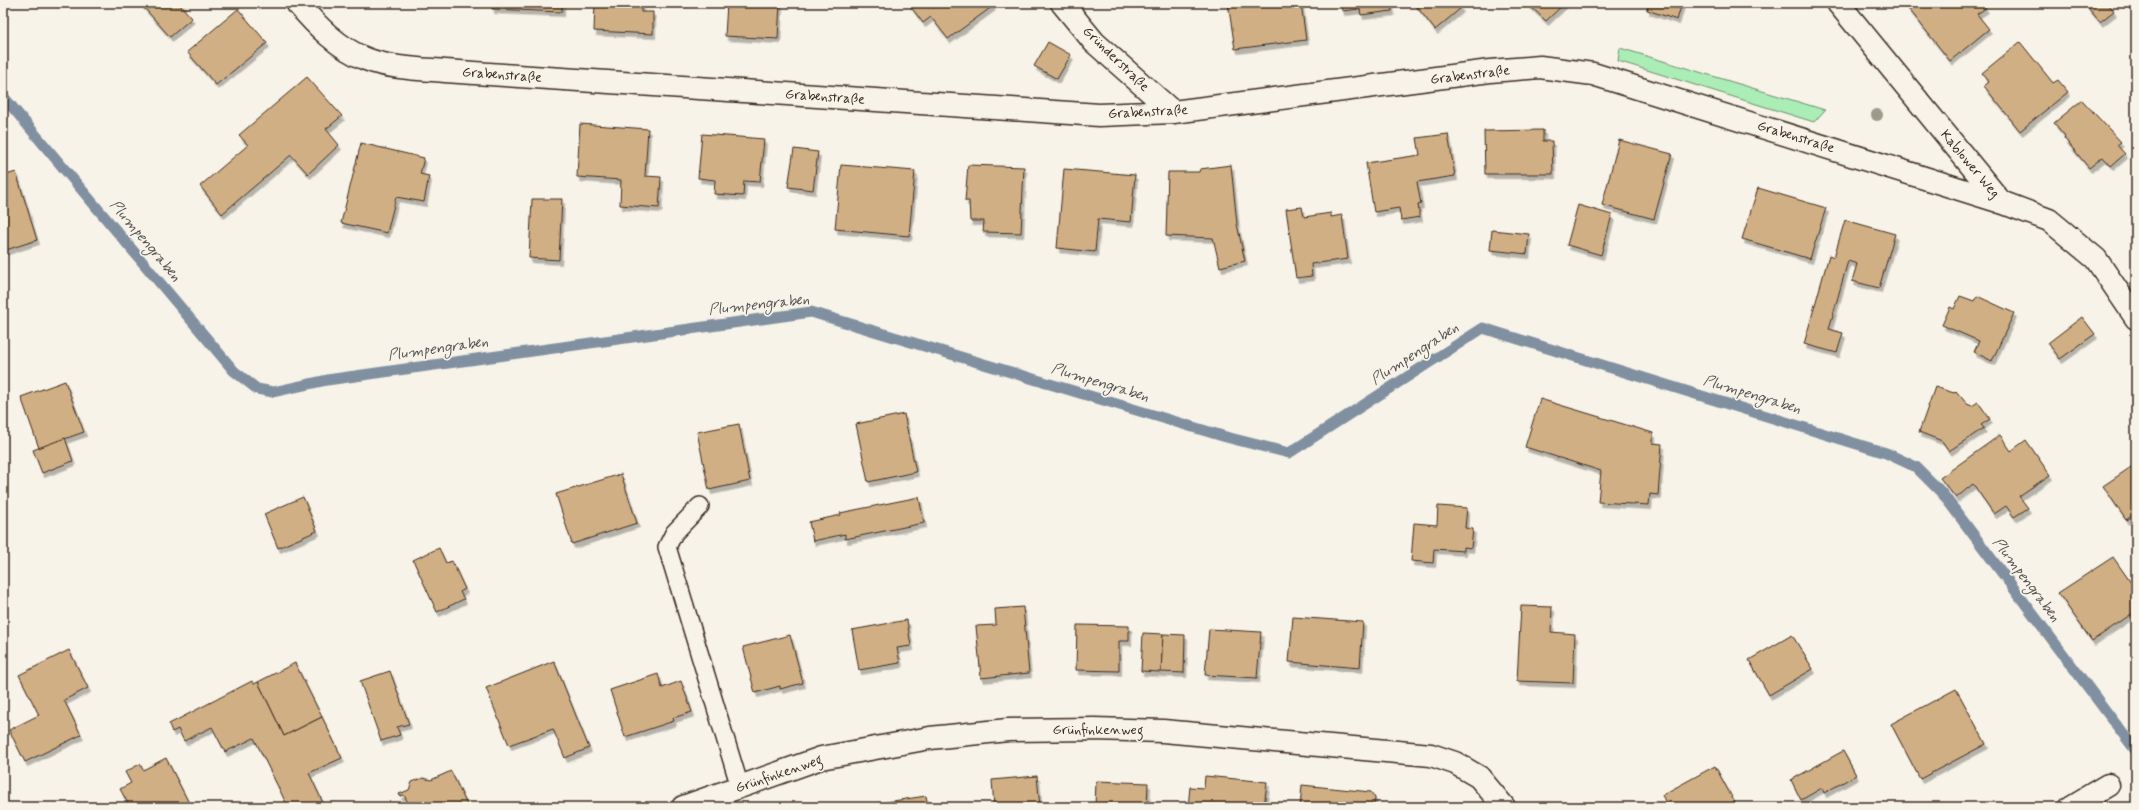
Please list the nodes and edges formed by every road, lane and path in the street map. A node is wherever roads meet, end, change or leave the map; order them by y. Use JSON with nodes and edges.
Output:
{"nodes":[{"id":1,"x":297,"y":3,"type":"edge"},
{"id":2,"x":1062,"y":3,"type":"edge"},
{"id":3,"x":1838,"y":3,"type":"edge"},
{"id":4,"x":1173,"y":112,"type":"junction"},
{"id":5,"x":2001,"y":202,"type":"junction"},
{"id":6,"x":2136,"y":318,"type":"edge"},
{"id":7,"x":700,"y":506,"type":"dead end"},
{"id":8,"x":2108,"y":785,"type":"dead end"},
{"id":9,"x":740,"y":787,"type":"junction"},
{"id":10,"x":683,"y":807,"type":"edge"},
{"id":11,"x":1504,"y":807,"type":"edge"},
{"id":12,"x":2071,"y":807,"type":"edge"}],
"edges":[{"from":1,"to":4,"type":"street","name":"Grabenstraße"},
{"from":2,"to":4,"type":"street","name":"Gründerstraße"},
{"from":3,"to":5,"type":"street","name":"Kablower Weg"},
{"from":4,"to":5,"type":"street","name":"Grabenstraße"},
{"from":5,"to":6,"type":"street","name":"Kablower Weg"},
{"from":7,"to":9,"type":"lane"},
{"from":8,"to":12,"type":"street"},
{"from":9,"to":10,"type":"street","name":"Grünfinkenweg"},
{"from":9,"to":11,"type":"street","name":"Grünfinkenweg"}]}
